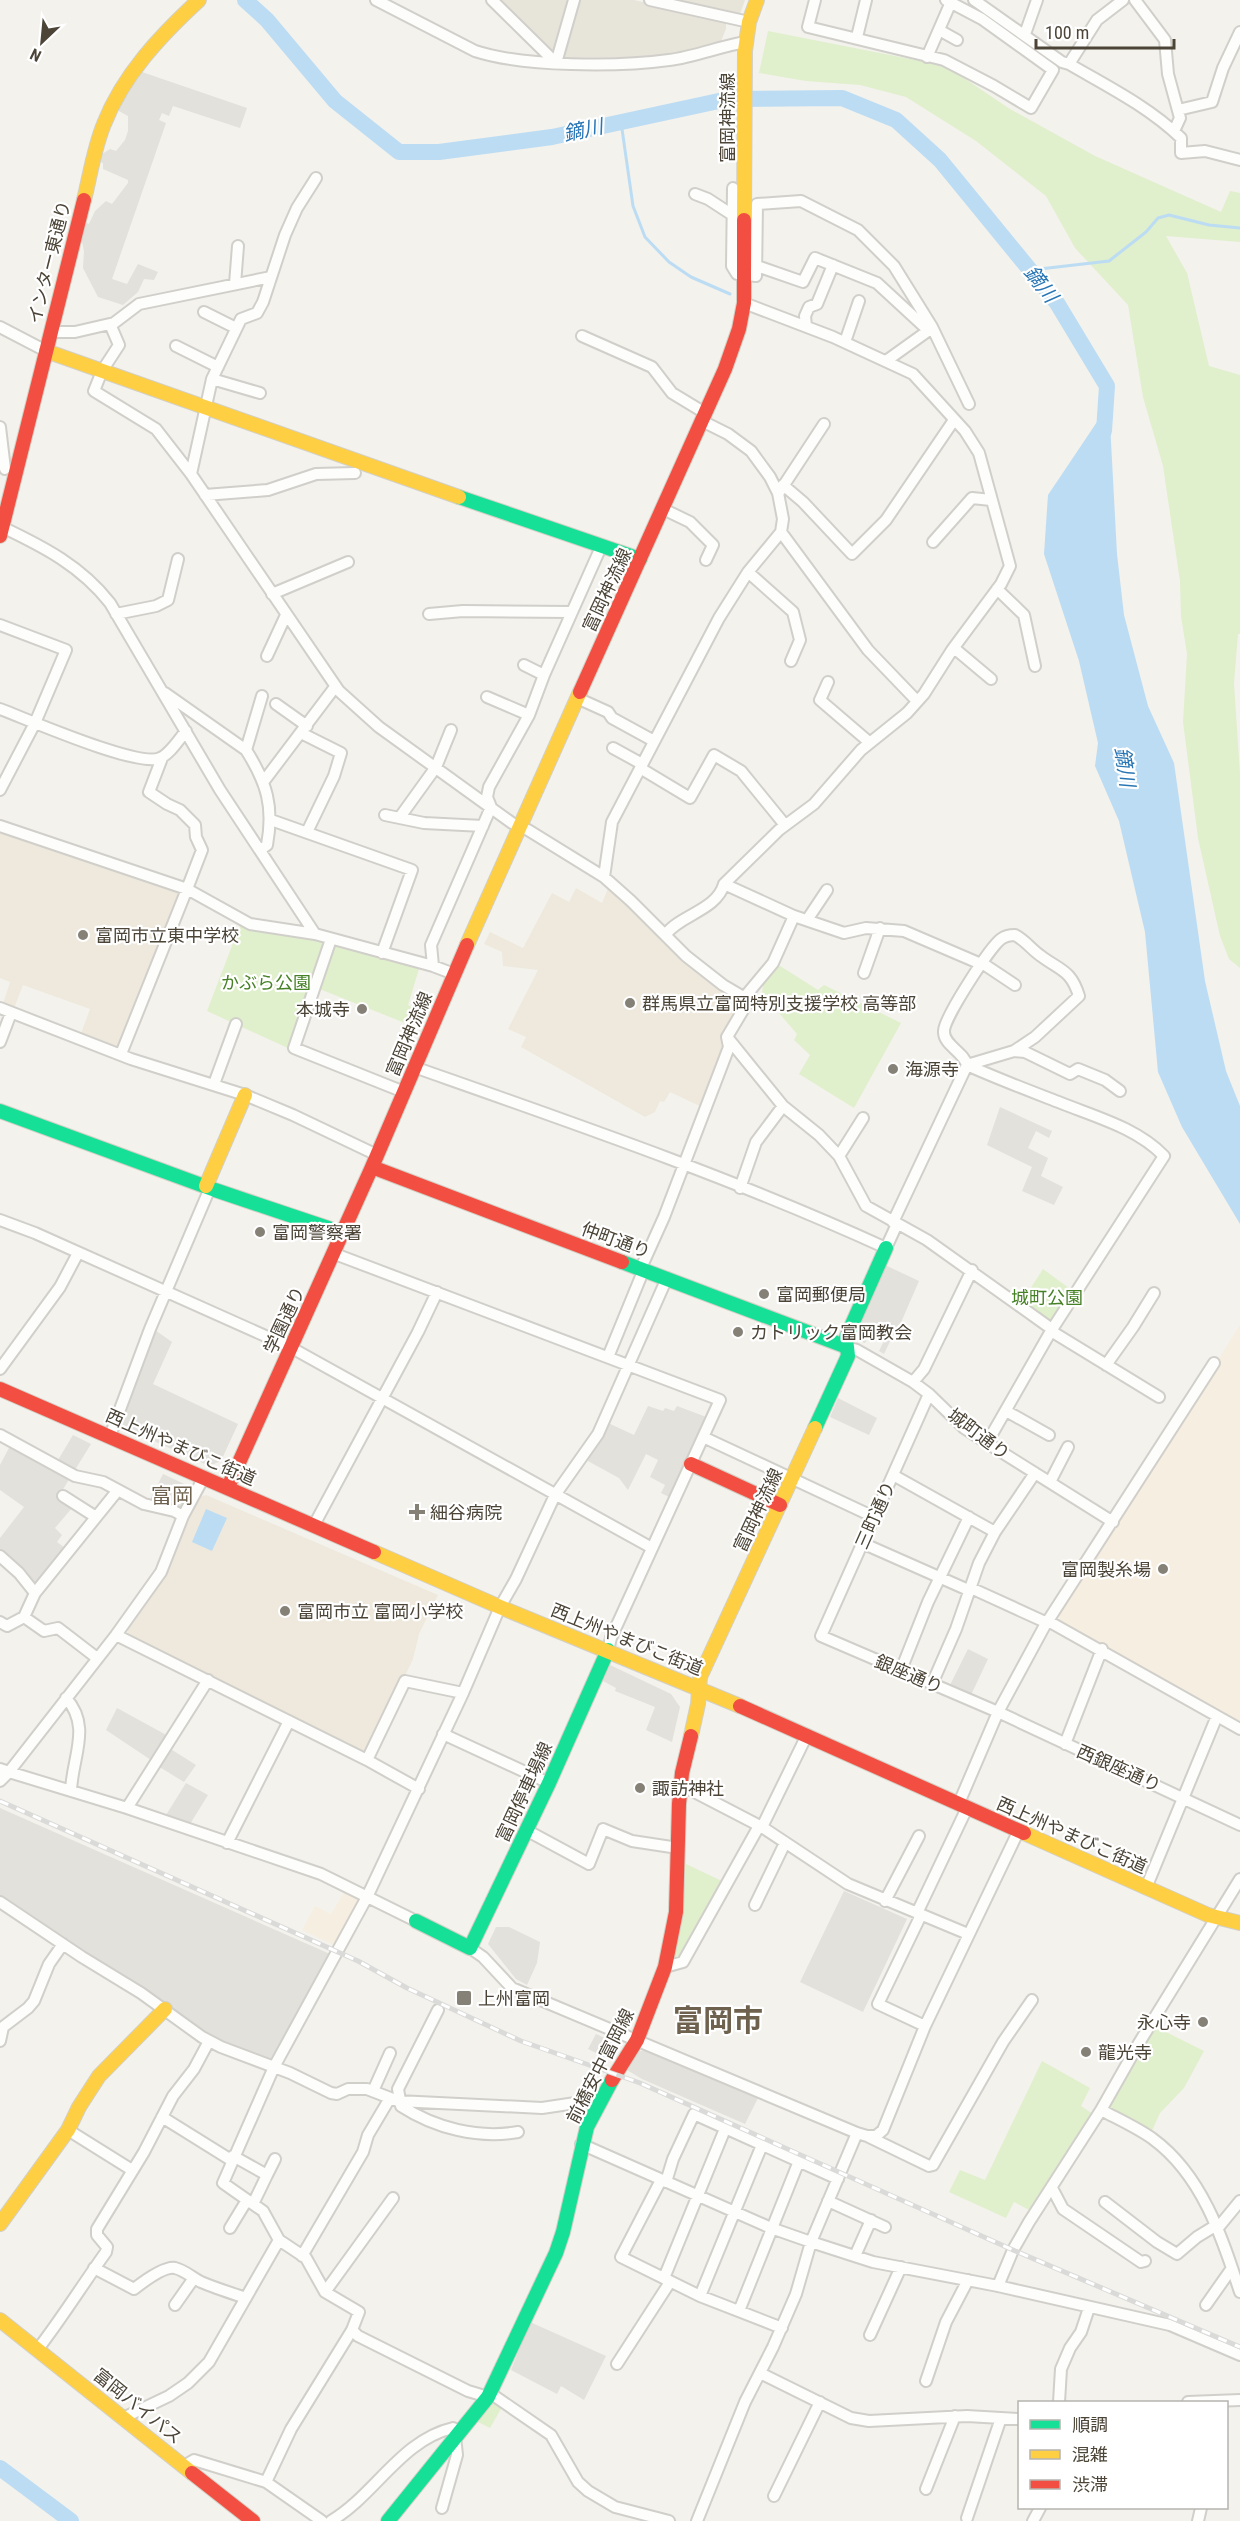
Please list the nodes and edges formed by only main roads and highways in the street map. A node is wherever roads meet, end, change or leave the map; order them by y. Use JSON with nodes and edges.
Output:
{"nodes":[{"id":1,"x":199,"y":0,"type":"edge"},
{"id":2,"x":757,"y":0,"type":"edge"},
{"id":3,"x":46,"y":351,"type":"junction"},
{"id":4,"x":7,"y":472,"type":"edge"},
{"id":5,"x":1,"y":532,"type":"edge"},
{"id":6,"x":640,"y":559,"type":"junction"},
{"id":7,"x":244,"y":1095,"type":"road end"},
{"id":8,"x":0,"y":1111,"type":"edge"},
{"id":9,"x":375,"y":1161,"type":"junction"},
{"id":10,"x":208,"y":1187,"type":"junction"},
{"id":11,"x":343,"y":1233,"type":"junction"},
{"id":12,"x":886,"y":1248,"type":"road end"},
{"id":13,"x":847,"y":1347,"type":"junction"},
{"id":14,"x":0,"y":1389,"type":"edge"},
{"id":15,"x":691,"y":1464,"type":"road end"},
{"id":16,"x":228,"y":1487,"type":"junction"},
{"id":17,"x":780,"y":1505,"type":"junction"},
{"id":18,"x":608,"y":1650,"type":"junction"},
{"id":19,"x":700,"y":1689,"type":"junction"},
{"id":20,"x":416,"y":1921,"type":"road end"},
{"id":21,"x":1240,"y":1923,"type":"edge"},
{"id":22,"x":165,"y":2009,"type":"road end"},
{"id":23,"x":0,"y":2224,"type":"edge"},
{"id":24,"x":0,"y":2320,"type":"edge"},
{"id":25,"x":0,"y":2333,"type":"edge"},
{"id":26,"x":396,"y":2518,"type":"edge"},
{"id":27,"x":234,"y":2521,"type":"edge"},
{"id":28,"x":253,"y":2521,"type":"edge"}],
"edges":[{"from":1,"to":3,"type":"main road","name":"インター東通り"},
{"from":2,"to":6,"type":"main road","name":"富岡神流線"},
{"from":3,"to":4,"type":"main road","name":"インター東通り"},
{"from":3,"to":6,"type":"main road"},
{"from":4,"to":5,"type":"main road","name":"インター東通り"},
{"from":6,"to":9,"type":"main road","name":"富岡神流線"},
{"from":7,"to":10,"type":"main road"},
{"from":8,"to":10,"type":"main road"},
{"from":9,"to":11,"type":"main road","name":"学園通り"},
{"from":9,"to":13,"type":"main road","name":"仲町通り"},
{"from":10,"to":11,"type":"main road"},
{"from":11,"to":16,"type":"main road","name":"学園通り"},
{"from":12,"to":13,"type":"main road","name":"富岡神流線"},
{"from":13,"to":17,"type":"main road","name":"富岡神流線"},
{"from":14,"to":16,"type":"main road","name":"西上州やまびこ街道"},
{"from":15,"to":17,"type":"main road"},
{"from":16,"to":18,"type":"main road","name":"西上州やまびこ街道"},
{"from":17,"to":19,"type":"main road","name":"富岡神流線"},
{"from":18,"to":19,"type":"main road","name":"西上州やまびこ街道"},
{"from":18,"to":20,"type":"main road","name":"富岡停車場線"},
{"from":19,"to":21,"type":"main road","name":"西上州やまびこ街道"},
{"from":19,"to":26,"type":"main road","name":"前橋安中富岡線"},
{"from":22,"to":23,"type":"main road"},
{"from":24,"to":28,"type":"main road","name":"富岡バイパス"},
{"from":25,"to":27,"type":"main road","name":"富岡バイパス"}]}
